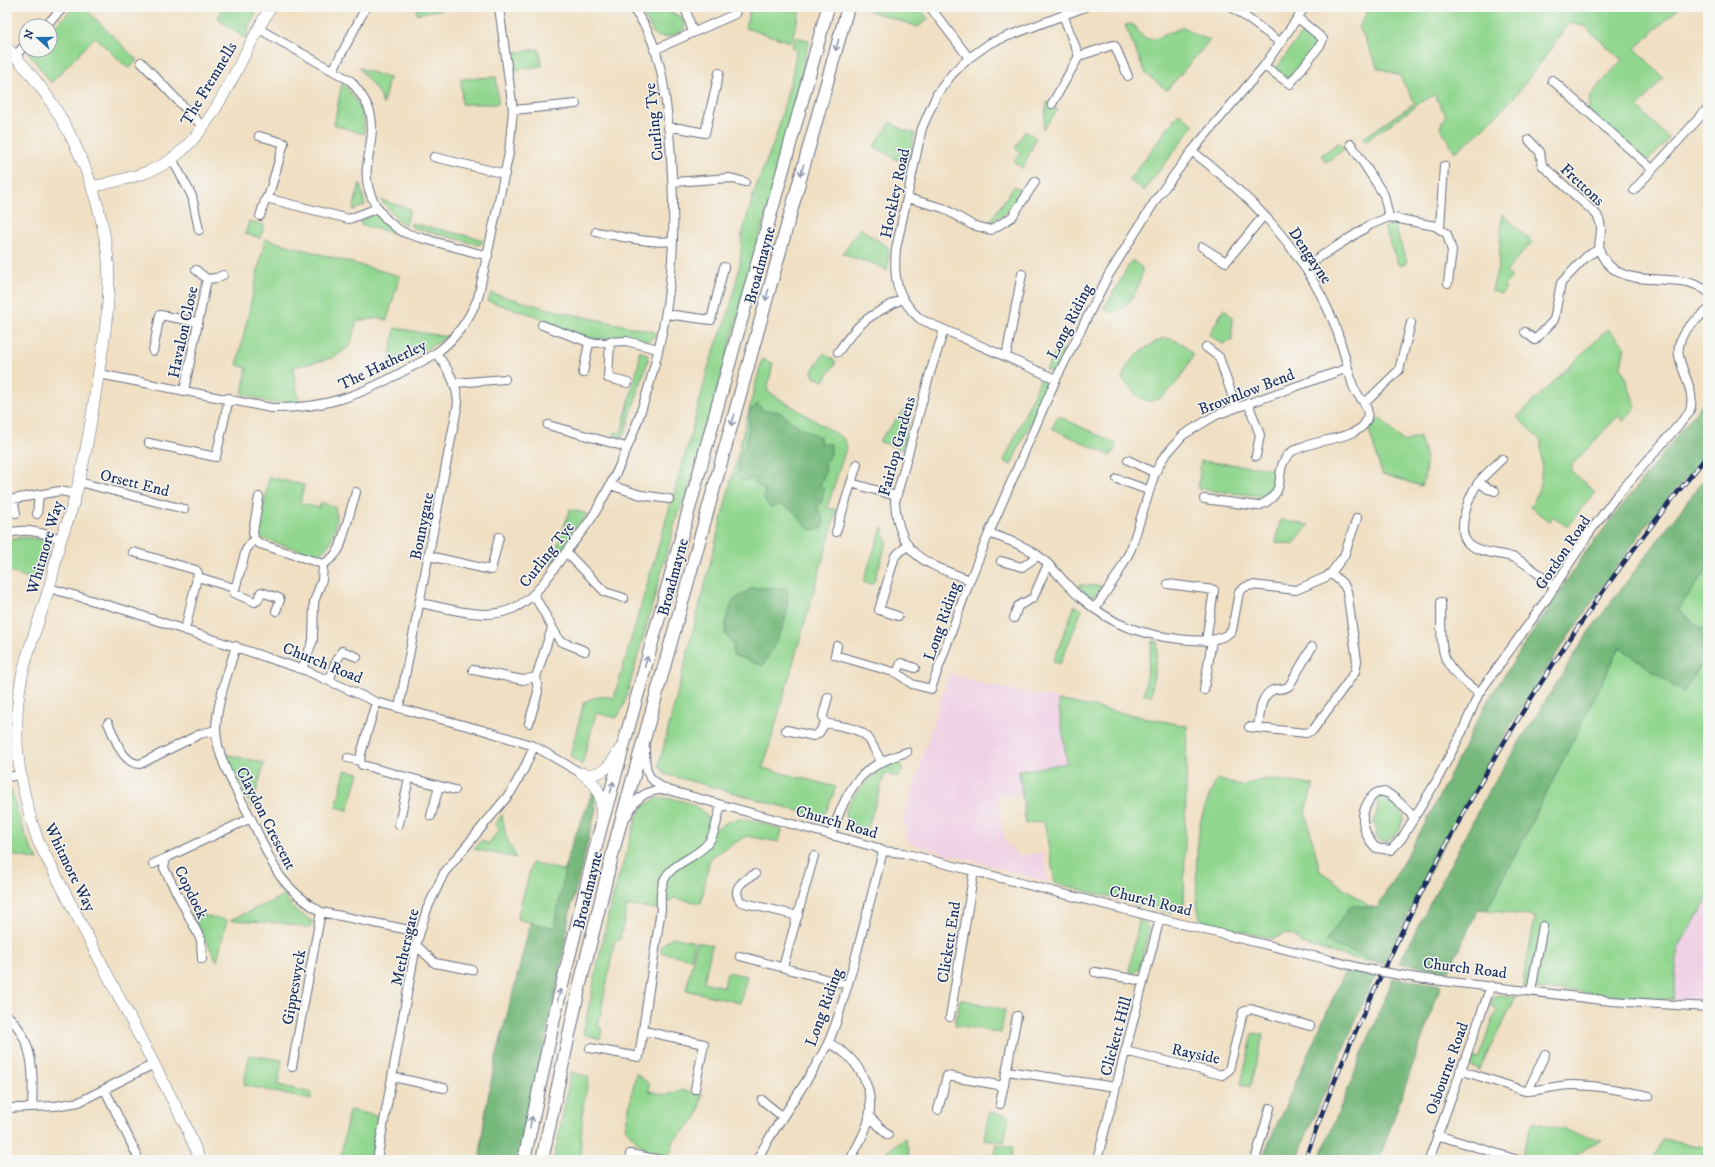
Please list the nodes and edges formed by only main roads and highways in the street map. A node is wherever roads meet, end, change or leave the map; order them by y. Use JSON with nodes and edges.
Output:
{"nodes":[{"id":1,"x":828,"y":7,"type":"edge"},
{"id":2,"x":848,"y":7,"type":"edge"},
{"id":3,"x":524,"y":1160,"type":"edge"},
{"id":4,"x":542,"y":1160,"type":"edge"}],
"edges":[{"from":3,"to":1,"type":"main road","name":"Broadmayne","one_way":true},
{"from":2,"to":4,"type":"main road","name":"Broadmayne","one_way":true}]}
